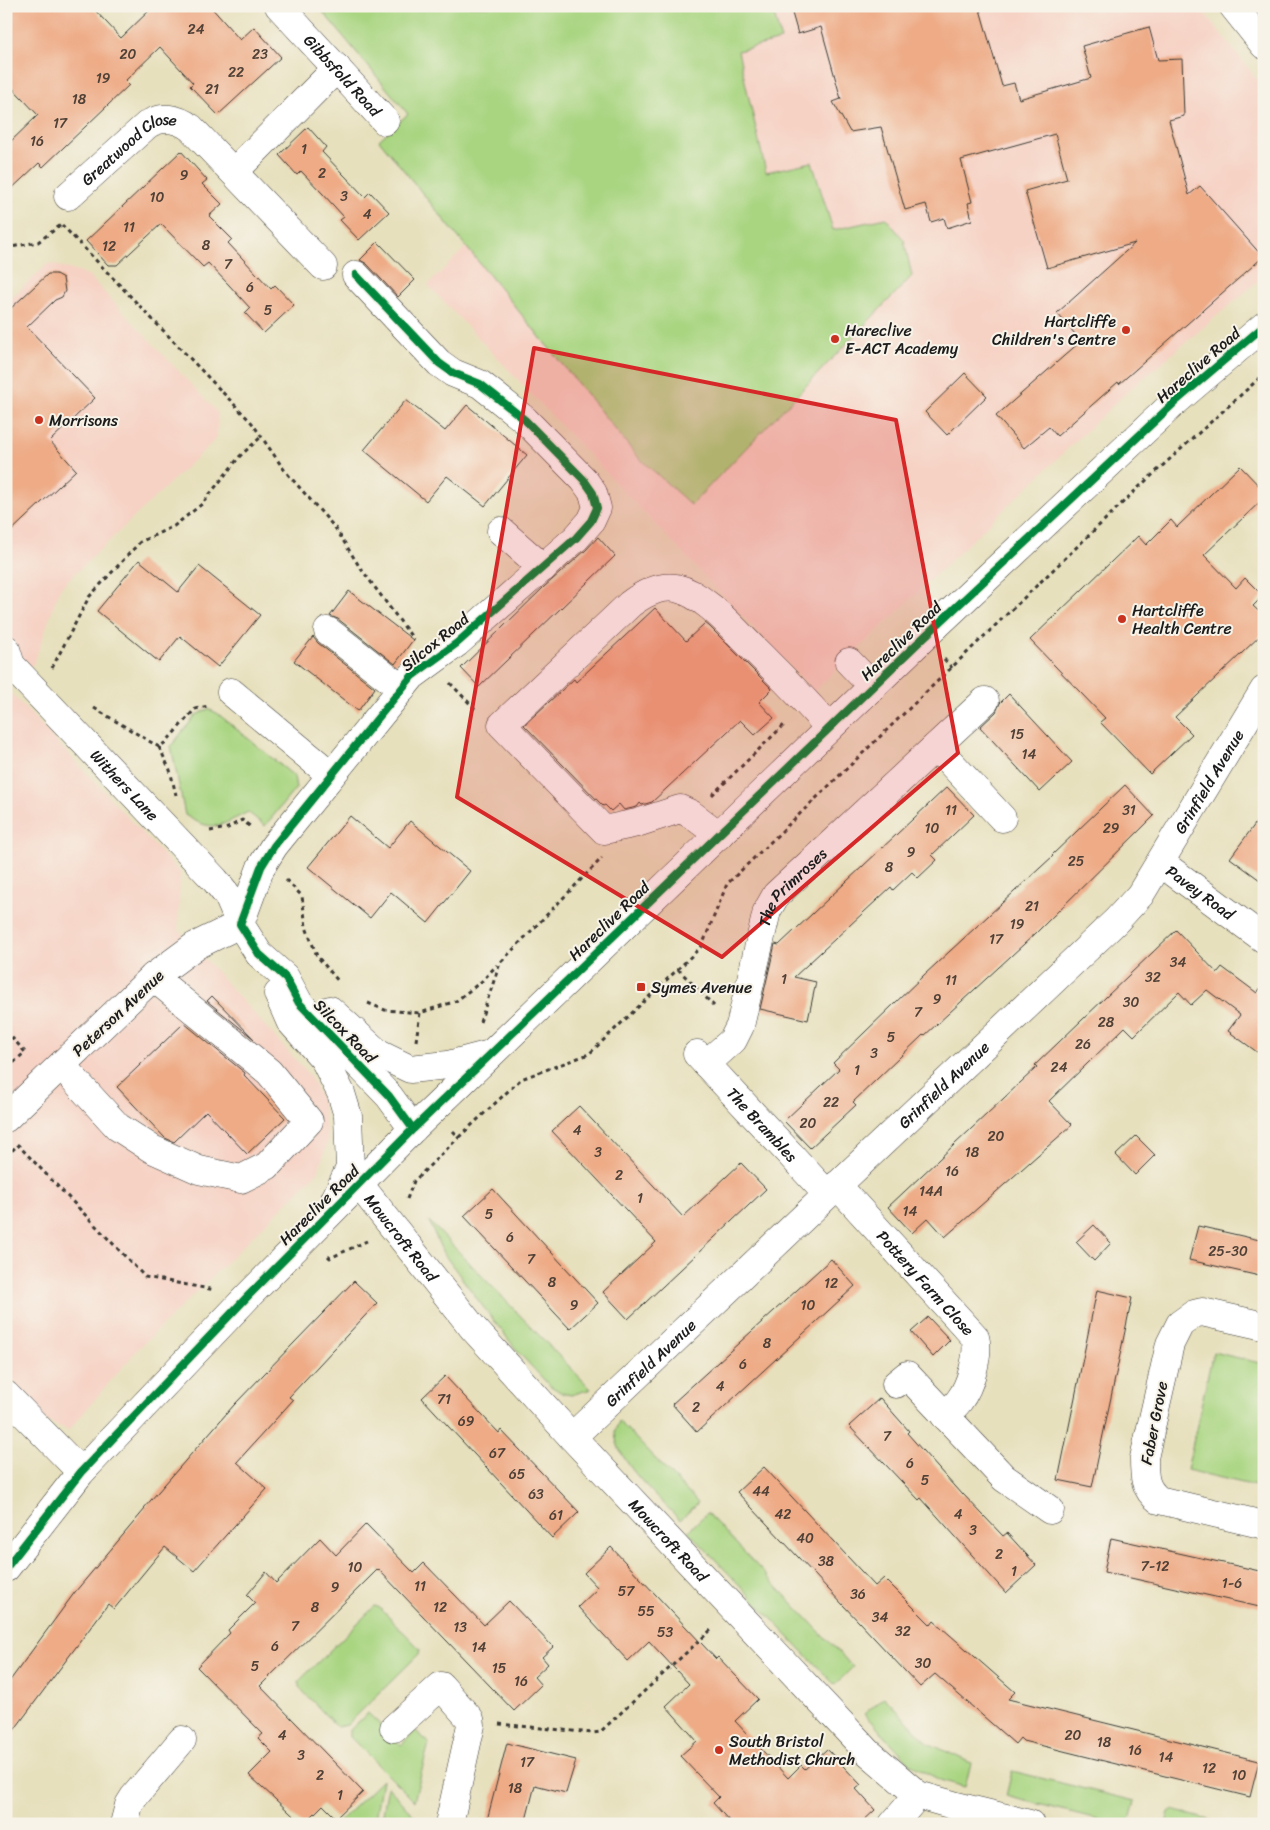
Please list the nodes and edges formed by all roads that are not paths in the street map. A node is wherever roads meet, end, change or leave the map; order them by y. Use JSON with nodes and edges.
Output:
{"nodes":[{"id":1,"x":279,"y":6,"type":"edge"},
{"id":2,"x":1233,"y":6,"type":"edge"},
{"id":3,"x":1264,"y":45,"type":"edge"},
{"id":4,"x":337,"y":68,"type":"junction"},
{"id":5,"x":385,"y":121,"type":"dead end"},
{"id":6,"x":234,"y":172,"type":"junction"},
{"id":7,"x":68,"y":196,"type":"dead end"},
{"id":8,"x":323,"y":266,"type":"dead end"},
{"id":9,"x":356,"y":275,"type":"dead end"},
{"id":10,"x":1264,"y":326,"type":"edge"},
{"id":11,"x":501,"y":531,"type":"dead end"},
{"id":12,"x":543,"y":568,"type":"junction"},
{"id":13,"x":328,"y":631,"type":"dead end"},
{"id":14,"x":6,"y":649,"type":"edge"},
{"id":15,"x":849,"y":662,"type":"dead end"},
{"id":16,"x":872,"y":687,"type":"junction"},
{"id":17,"x":402,"y":689,"type":"junction"},
{"id":18,"x":1264,"y":690,"type":"edge"},
{"id":19,"x":231,"y":692,"type":"road end"},
{"id":20,"x":986,"y":701,"type":"dead end"},
{"id":21,"x":829,"y":728,"type":"junction"},
{"id":22,"x":936,"y":747,"type":"junction"},
{"id":23,"x":331,"y":775,"type":"junction"},
{"id":24,"x":1002,"y":818,"type":"dead end"},
{"id":25,"x":719,"y":835,"type":"junction"},
{"id":26,"x":1161,"y":863,"type":"junction"},
{"id":27,"x":240,"y":924,"type":"junction"},
{"id":28,"x":1264,"y":939,"type":"edge"},
{"id":29,"x":259,"y":954,"type":"junction"},
{"id":30,"x":154,"y":977,"type":"junction"},
{"id":31,"x":285,"y":977,"type":"junction"},
{"id":32,"x":492,"y":1053,"type":"junction"},
{"id":33,"x":702,"y":1059,"type":"joint"},
{"id":34,"x":62,"y":1066,"type":"junction"},
{"id":35,"x":6,"y":1118,"type":"edge"},
{"id":36,"x":413,"y":1130,"type":"junction"},
{"id":37,"x":359,"y":1184,"type":"junction"},
{"id":38,"x":832,"y":1190,"type":"junction"},
{"id":39,"x":327,"y":1216,"type":"junction"},
{"id":40,"x":1264,"y":1326,"type":"edge"},
{"id":41,"x":896,"y":1384,"type":"dead end"},
{"id":42,"x":6,"y":1395,"type":"edge"},
{"id":43,"x":945,"y":1416,"type":"junction"},
{"id":44,"x":572,"y":1437,"type":"junction"},
{"id":45,"x":81,"y":1472,"type":"junction"},
{"id":46,"x":1050,"y":1510,"type":"dead end"},
{"id":47,"x":1264,"y":1525,"type":"edge"},
{"id":48,"x":6,"y":1568,"type":"edge"},
{"id":49,"x":394,"y":1728,"type":"dead end"},
{"id":50,"x":182,"y":1740,"type":"dead end"},
{"id":51,"x":918,"y":1795,"type":"junction"},
{"id":52,"x":131,"y":1822,"type":"edge"},
{"id":53,"x":449,"y":1824,"type":"edge"},
{"id":54,"x":893,"y":1824,"type":"edge"},
{"id":55,"x":1030,"y":1824,"type":"edge"}],
"edges":[{"from":1,"to":4,"type":"street","name":"Gibbsfold Road"},
{"from":2,"to":3,"type":"street"},
{"from":4,"to":5,"type":"street","name":"Gibbsfold Road"},
{"from":4,"to":6,"type":"street"},
{"from":6,"to":7,"type":"street","name":"Greatwood Close"},
{"from":6,"to":8,"type":"street","name":"Greatwood Close"},
{"from":9,"to":12,"type":"street","name":"Silcox Road"},
{"from":10,"to":16,"type":"street","name":"Hareclive Road"},
{"from":11,"to":12,"type":"street"},
{"from":12,"to":17,"type":"street","name":"Silcox Road"},
{"from":13,"to":17,"type":"street","name":"Silcox Road"},
{"from":14,"to":27,"type":"street","name":"Withers Lane"},
{"from":15,"to":16,"type":"street"},
{"from":16,"to":21,"type":"street","name":"Hareclive Road"},
{"from":17,"to":23,"type":"street","name":"Silcox Road"},
{"from":18,"to":26,"type":"street","name":"Grinfield Avenue"},
{"from":19,"to":23,"type":"street"},
{"from":20,"to":22,"type":"street","name":"The Primroses"},
{"from":21,"to":25,"type":"street","name":"Hareclive Road"},
{"from":21,"to":25,"type":"street"},
{"from":22,"to":24,"type":"street"},
{"from":22,"to":33,"type":"street","name":"The Primroses"},
{"from":23,"to":27,"type":"street","name":"Silcox Road"},
{"from":25,"to":32,"type":"street","name":"Hareclive Road"},
{"from":26,"to":28,"type":"street","name":"Pavey Road"},
{"from":26,"to":38,"type":"street","name":"Grinfield Avenue"},
{"from":27,"to":29,"type":"street","name":"Silcox Road"},
{"from":27,"to":30,"type":"street","name":"Peterson Avenue"},
{"from":29,"to":31,"type":"street","name":"Silcox Road"},
{"from":29,"to":39,"type":"street"},
{"from":30,"to":34,"type":"street","name":"Peterson Avenue"},
{"from":30,"to":34,"type":"street"},
{"from":31,"to":32,"type":"street"},
{"from":31,"to":36,"type":"street","name":"Silcox Road"},
{"from":32,"to":36,"type":"street","name":"Hareclive Road"},
{"from":33,"to":38,"type":"street","name":"The Brambles"},
{"from":34,"to":35,"type":"street","name":"Peterson Avenue"},
{"from":36,"to":37,"type":"street","name":"Hareclive Road"},
{"from":37,"to":39,"type":"street","name":"Hareclive Road"},
{"from":37,"to":44,"type":"street","name":"Mowcroft Road"},
{"from":38,"to":43,"type":"street","name":"Pottery Farm Close"},
{"from":38,"to":44,"type":"street","name":"Grinfield Avenue"},
{"from":39,"to":45,"type":"street","name":"Hareclive Road"},
{"from":40,"to":47,"type":"street","name":"Faber Grove"},
{"from":41,"to":43,"type":"street"},
{"from":42,"to":45,"type":"street"},
{"from":43,"to":46,"type":"street"},
{"from":44,"to":51,"type":"street","name":"Mowcroft Road"},
{"from":45,"to":48,"type":"street","name":"Hareclive Road"},
{"from":49,"to":53,"type":"street"},
{"from":50,"to":52,"type":"street"},
{"from":51,"to":54,"type":"street"},
{"from":51,"to":55,"type":"street","name":"Mowcroft Road"}]}
